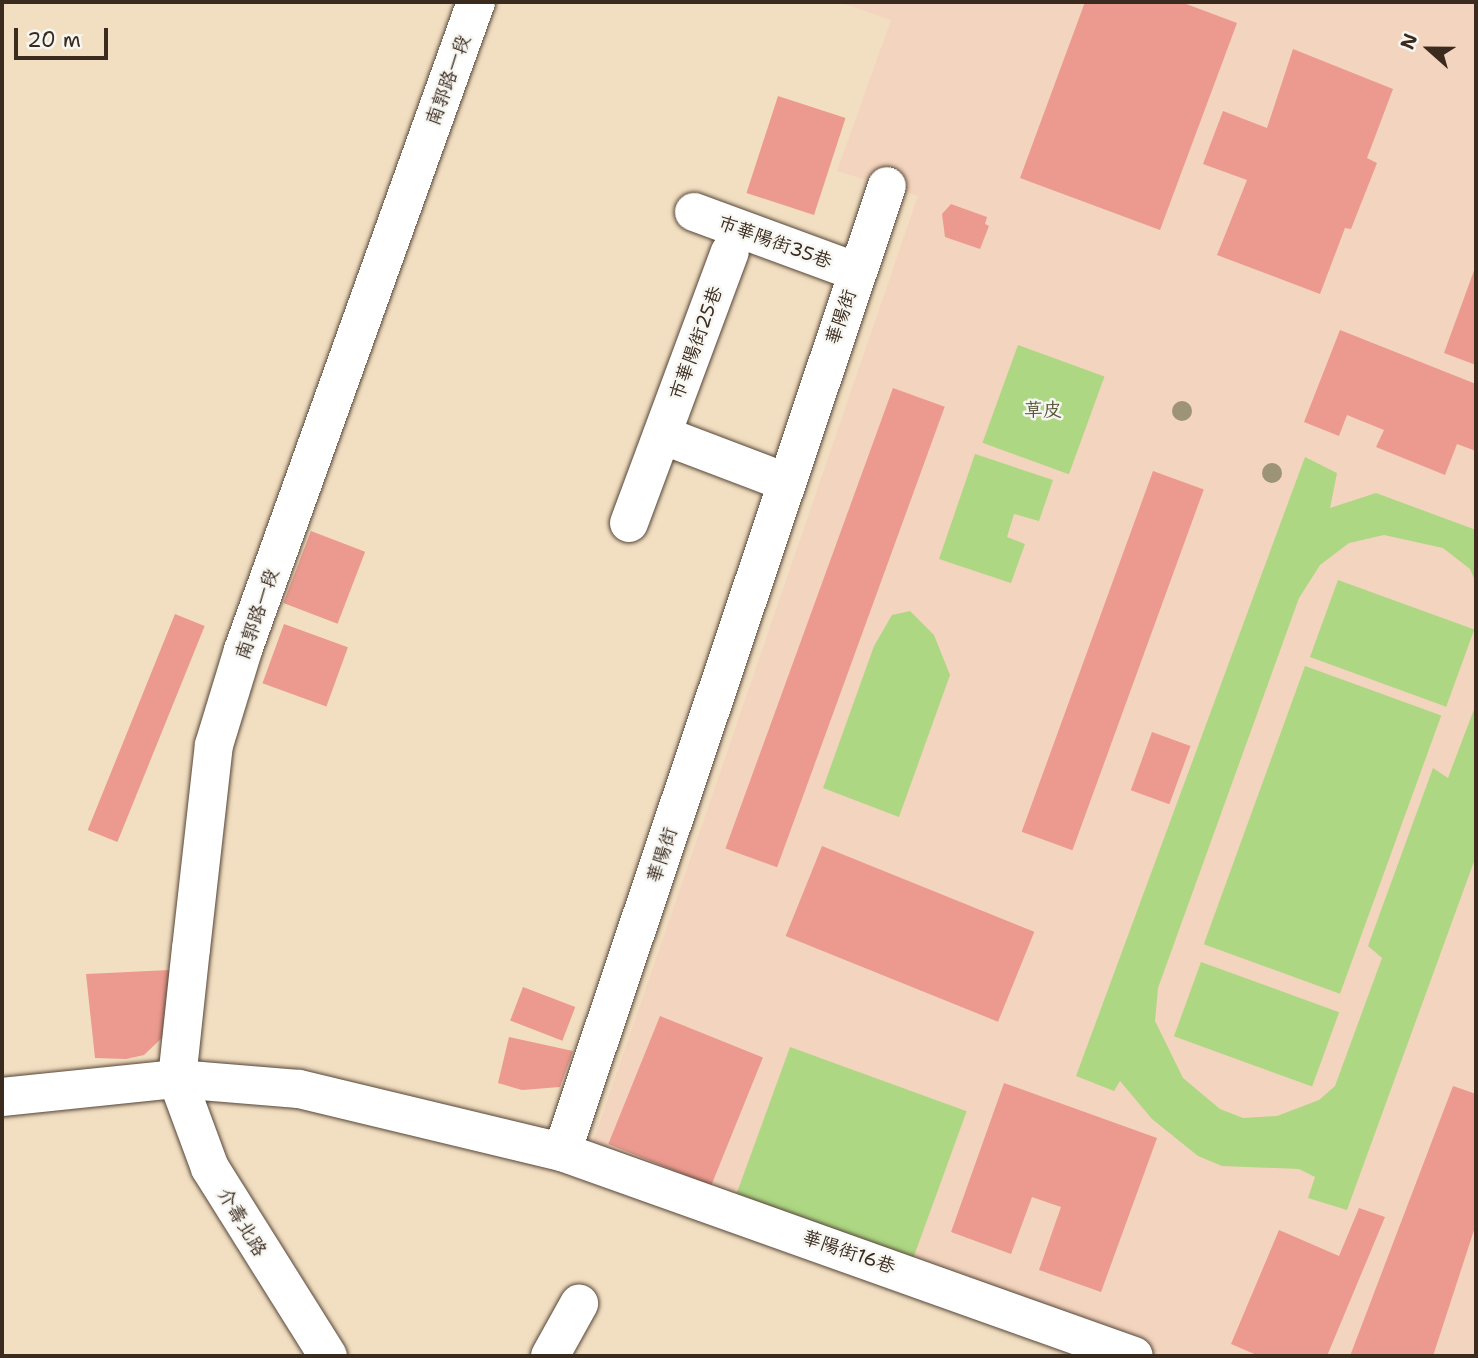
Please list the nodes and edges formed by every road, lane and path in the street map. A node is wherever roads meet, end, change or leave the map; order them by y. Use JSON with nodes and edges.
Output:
{"nodes":[{"id":1,"x":476,"y":2,"type":"edge"},
{"id":2,"x":887,"y":186,"type":"dead end"},
{"id":3,"x":694,"y":212,"type":"dead end"},
{"id":4,"x":730,"y":252,"type":"dead end"},
{"id":5,"x":857,"y":272,"type":"junction"},
{"id":6,"x":663,"y":435,"type":"junction"},
{"id":7,"x":786,"y":482,"type":"junction"},
{"id":8,"x":629,"y":523,"type":"dead end"},
{"id":9,"x":177,"y":1079,"type":"junction"},
{"id":10,"x":2,"y":1097,"type":"edge"},
{"id":11,"x":562,"y":1152,"type":"junction"},
{"id":12,"x":579,"y":1304,"type":"dead end"},
{"id":13,"x":328,"y":1356,"type":"edge"},
{"id":14,"x":550,"y":1356,"type":"edge"},
{"id":15,"x":1134,"y":1356,"type":"edge"}],
"edges":[{"from":1,"to":9,"type":"street","name":"南郭路一段"},
{"from":2,"to":5,"type":"street","name":"華陽街"},
{"from":3,"to":5,"type":"street","name":"市華陽街35巷"},
{"from":4,"to":6,"type":"street","name":"市華陽街25巷"},
{"from":5,"to":7,"type":"street","name":"華陽街"},
{"from":6,"to":7,"type":"street"},
{"from":6,"to":8,"type":"street","name":"市華陽街25巷"},
{"from":7,"to":11,"type":"street","name":"華陽街"},
{"from":9,"to":10,"type":"street"},
{"from":9,"to":11,"type":"street"},
{"from":9,"to":13,"type":"street","name":"介壽北路"},
{"from":11,"to":15,"type":"street","name":"華陽街16巷"},
{"from":12,"to":14,"type":"street"}]}
